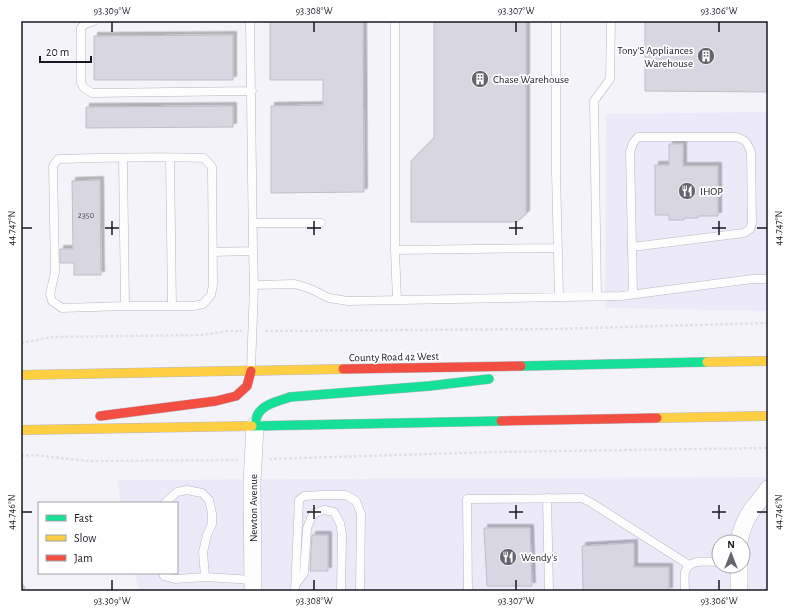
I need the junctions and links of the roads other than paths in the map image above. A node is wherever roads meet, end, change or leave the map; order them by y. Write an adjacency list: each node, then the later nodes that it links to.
1 (94, 21): 6 (lane)
2 (250, 21): 6 (lane)
3 (395, 21): 13 (lane)
4 (556, 21): 12 (lane)
5 (611, 21): 19 (lane)
6 (252, 91): 9 (lane)
7 (123, 158): 8 (lane); 22 (lane); 22 (lane)
8 (170, 158): 15 (lane); 23 (lane)
9 (253, 223): 10 (lane); 14 (lane)
10 (321, 223)
11 (632, 247): 11 (lane); 18 (lane)
12 (558, 248): 13 (lane); 20 (lane)
13 (395, 250): 21 (lane)
14 (253, 251): 15 (lane); 17 (lane)
15 (213, 252): 23 (lane)
16 (768, 278): 18 (lane)
17 (254, 285): 21 (lane); 26 (lane)
18 (633, 294): 19 (lane)
19 (596, 296): 20 (lane)
20 (559, 297): 21 (lane)
21 (397, 300)
22 (125, 306): 23 (lane)
23 (172, 306)
24 (768, 361): 25 (highway, County Road 42 West)
25 (619, 364): 26 (highway, County Road 42 West); 28 (highway)
26 (252, 371): 27 (highway, County Road 42 West); 31 (highway)
27 (21, 375)
28 (524, 375)
29 (500, 378): 33 (highway)
30 (768, 416): 33 (highway)
31 (91, 417)
32 (68, 420): 34 (highway)
33 (256, 426): 35 (highway); 45 (street, Newton Avenue)
34 (21, 427)
35 (21, 430)
36 (768, 490): 39 (street)
37 (547, 498): 41 (lane); 49 (lane); 50 (lane)
38 (166, 502): 44 (lane)
39 (741, 534)
40 (711, 562): 41 (lane)
41 (689, 565): 51 (lane)
42 (739, 574): 52 (street)
43 (164, 575): 44 (lane)
44 (205, 577): 45 (lane)
45 (253, 586)
46 (296, 587): 47 (lane); 48 (lane)
47 (341, 591)
48 (360, 591)
49 (468, 591)
50 (548, 591)
51 (685, 591)
52 (739, 591)

